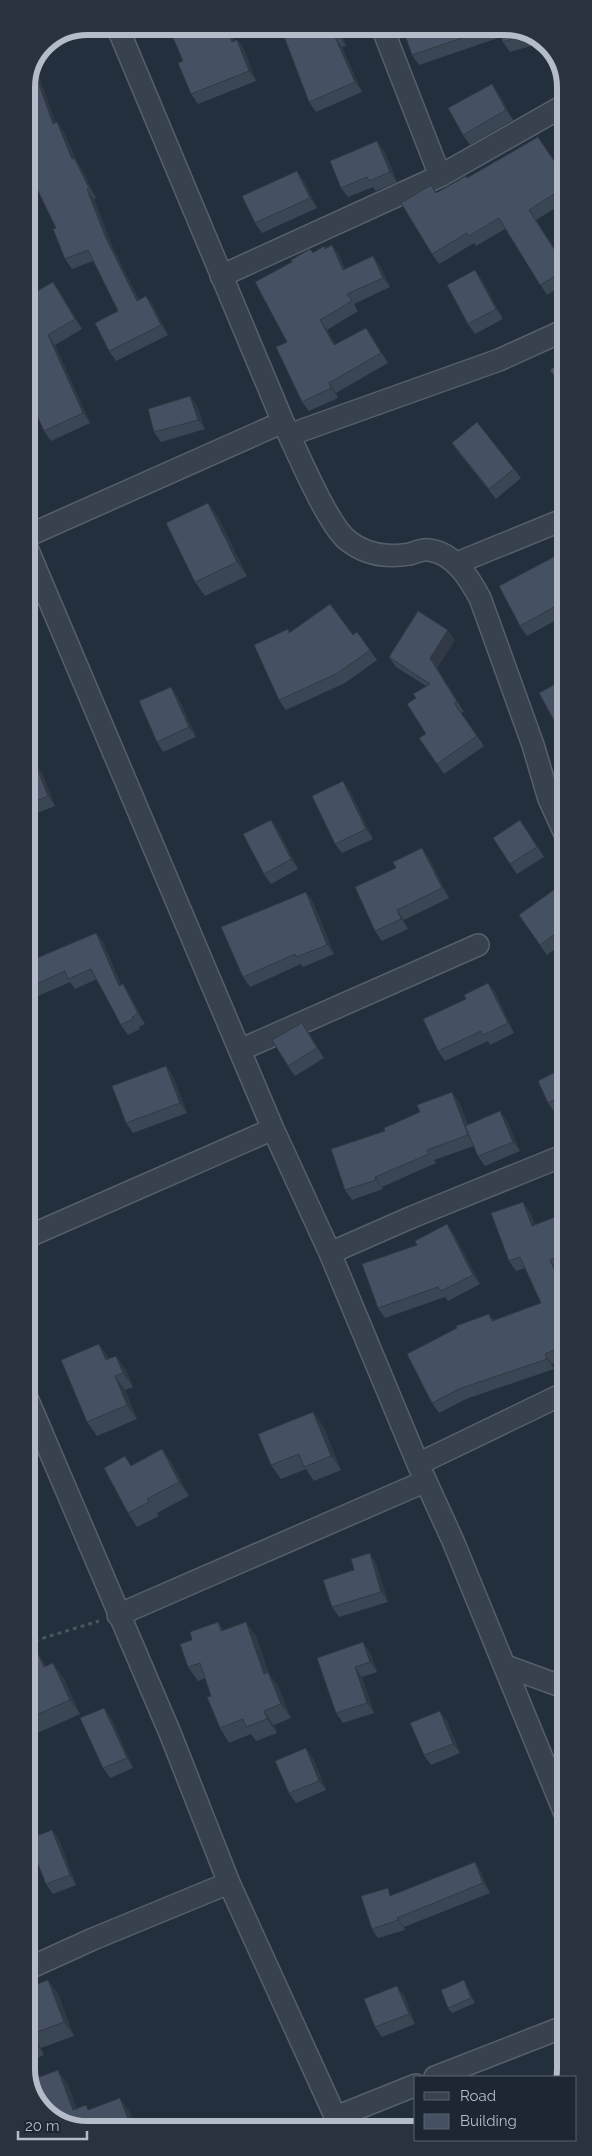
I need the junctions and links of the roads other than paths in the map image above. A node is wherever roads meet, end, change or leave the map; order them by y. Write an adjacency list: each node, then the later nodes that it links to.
1 (121, 35): 5 (street)
2 (385, 35): 4 (street)
3 (557, 109): 4 (street)
4 (440, 176): 5 (street)
5 (221, 276): 7 (street)
6 (557, 334): 7 (street)
7 (286, 428): 9 (street); 10 (street)
8 (557, 522): 10 (street)
9 (35, 532)
10 (456, 563): 12 (street)
11 (35, 569): 14 (street)
12 (557, 794)
13 (478, 945): 14 (street)
14 (240, 1050): 15 (street)
15 (273, 1129): 17 (street); 18 (street)
16 (557, 1158): 18 (street)
17 (35, 1233)
18 (330, 1253): 21 (street)
19 (557, 1397): 21 (street)
20 (35, 1417): 22 (street)
21 (422, 1473): 22 (street); 23 (street)
22 (118, 1615): 26 (street)
23 (506, 1666): 24 (street); 25 (street)
24 (557, 1685)
25 (557, 1794)
26 (229, 1883): 27 (street); 31 (street)
27 (35, 1965)
28 (557, 2030): 29 (street)
29 (438, 2076)
30 (414, 2086): 32 (street)
31 (338, 2121)
32 (343, 2121)

